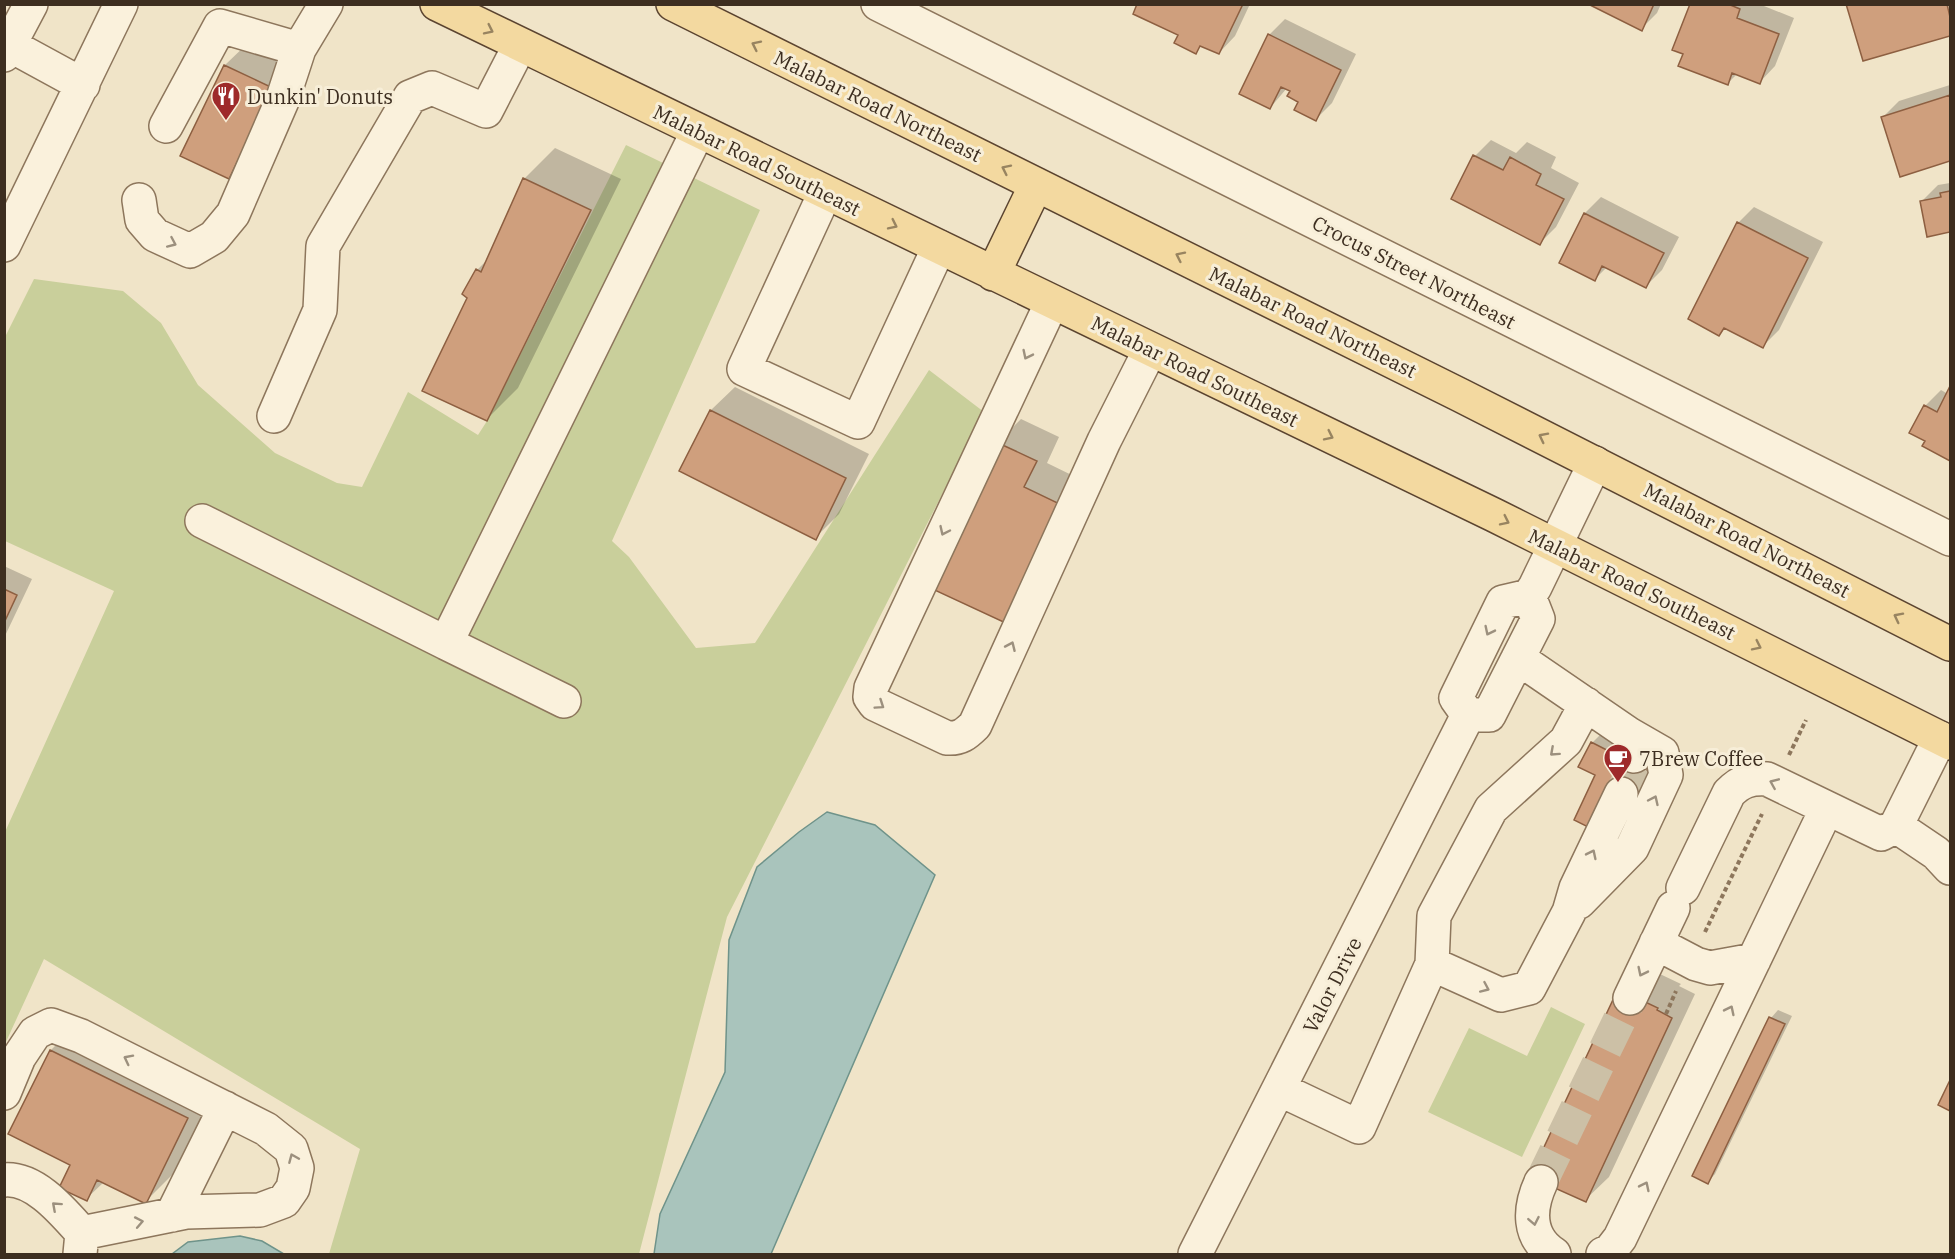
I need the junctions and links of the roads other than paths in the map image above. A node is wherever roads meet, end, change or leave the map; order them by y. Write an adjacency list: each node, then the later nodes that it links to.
1 (31, 4): 8 (street)
2 (121, 4): 10 (street)
3 (326, 4): 9 (street)
4 (436, 4): 7 (main road, Malabar Road Southeast, one-way to 7)
5 (673, 4): 13 (main road, Malabar Road Northeast, one-way to 5)
6 (878, 4): 24 (street, Crocus Street Northeast)
7 (520, 45): 12 (main road, Malabar Road Southeast); 21 (street)
8 (6, 47): 10 (street)
9 (299, 49): 11 (street); 15 (street, one-way to 9)
10 (83, 85): 16 (street)
11 (166, 126)
12 (698, 131): 14 (main road, Malabar Road Southeast); 27 (street)
13 (1036, 184): 18 (main road); 22 (main road, Malabar Road Northeast, one-way to 13)
14 (825, 193): 17 (main road, Malabar Road Southeast, one-way to 17); 17 (street)
15 (139, 200)
16 (4, 245)
17 (939, 247): 18 (main road, Malabar Road Southeast)
18 (993, 274): 19 (main road, Malabar Road Southeast)
19 (1052, 302): 20 (main road, Malabar Road Southeast); 20 (street, one-way to 20)
20 (1150, 350): 25 (main road, Malabar Road Southeast, one-way to 25)
21 (274, 416)
22 (1595, 463): 25 (street); 28 (main road, Malabar Road Northeast, one-way to 22)
23 (202, 521): 27 (street)
24 (1950, 539)
25 (1554, 545): 26 (street); 33 (main road, Malabar Road Southeast, one-way to 33)
26 (1528, 596): 29 (street); 32 (street, one-way to 32)
27 (446, 643): 30 (street)
28 (1950, 644)
29 (1518, 658): 31 (street); 32 (street)
30 (564, 701)
31 (1586, 704): 38 (street, one-way to 31); 41 (street, one-way to 41)
32 (1468, 715): 43 (street, Valor Drive)
33 (1945, 740): 36 (street)
34 (1621, 794): 38 (street, one-way to 34)
35 (1827, 808): 36 (street); 39 (street, one-way to 39); 40 (street)
36 (1896, 826): 37 (street)
37 (1950, 868)
38 (1569, 912): 41 (street, one-way to 38)
39 (1656, 943): 40 (street); 42 (street, one-way to 42)
40 (1754, 960): 52 (street, one-way to 40)
41 (1432, 964): 43 (street)
42 (1629, 998)
43 (1279, 1089): 50 (street, Valor Drive)
44 (4, 1093): 45 (street, one-way to 44)
45 (225, 1108): 48 (street); 48 (street, one-way to 45)
46 (4, 1180): 49 (street, one-way to 46)
47 (1541, 1182): 51 (street, one-way to 51)
48 (172, 1215): 49 (street, one-way to 48)
49 (81, 1244)
50 (1195, 1254)
51 (1554, 1254)
52 (1603, 1254)

